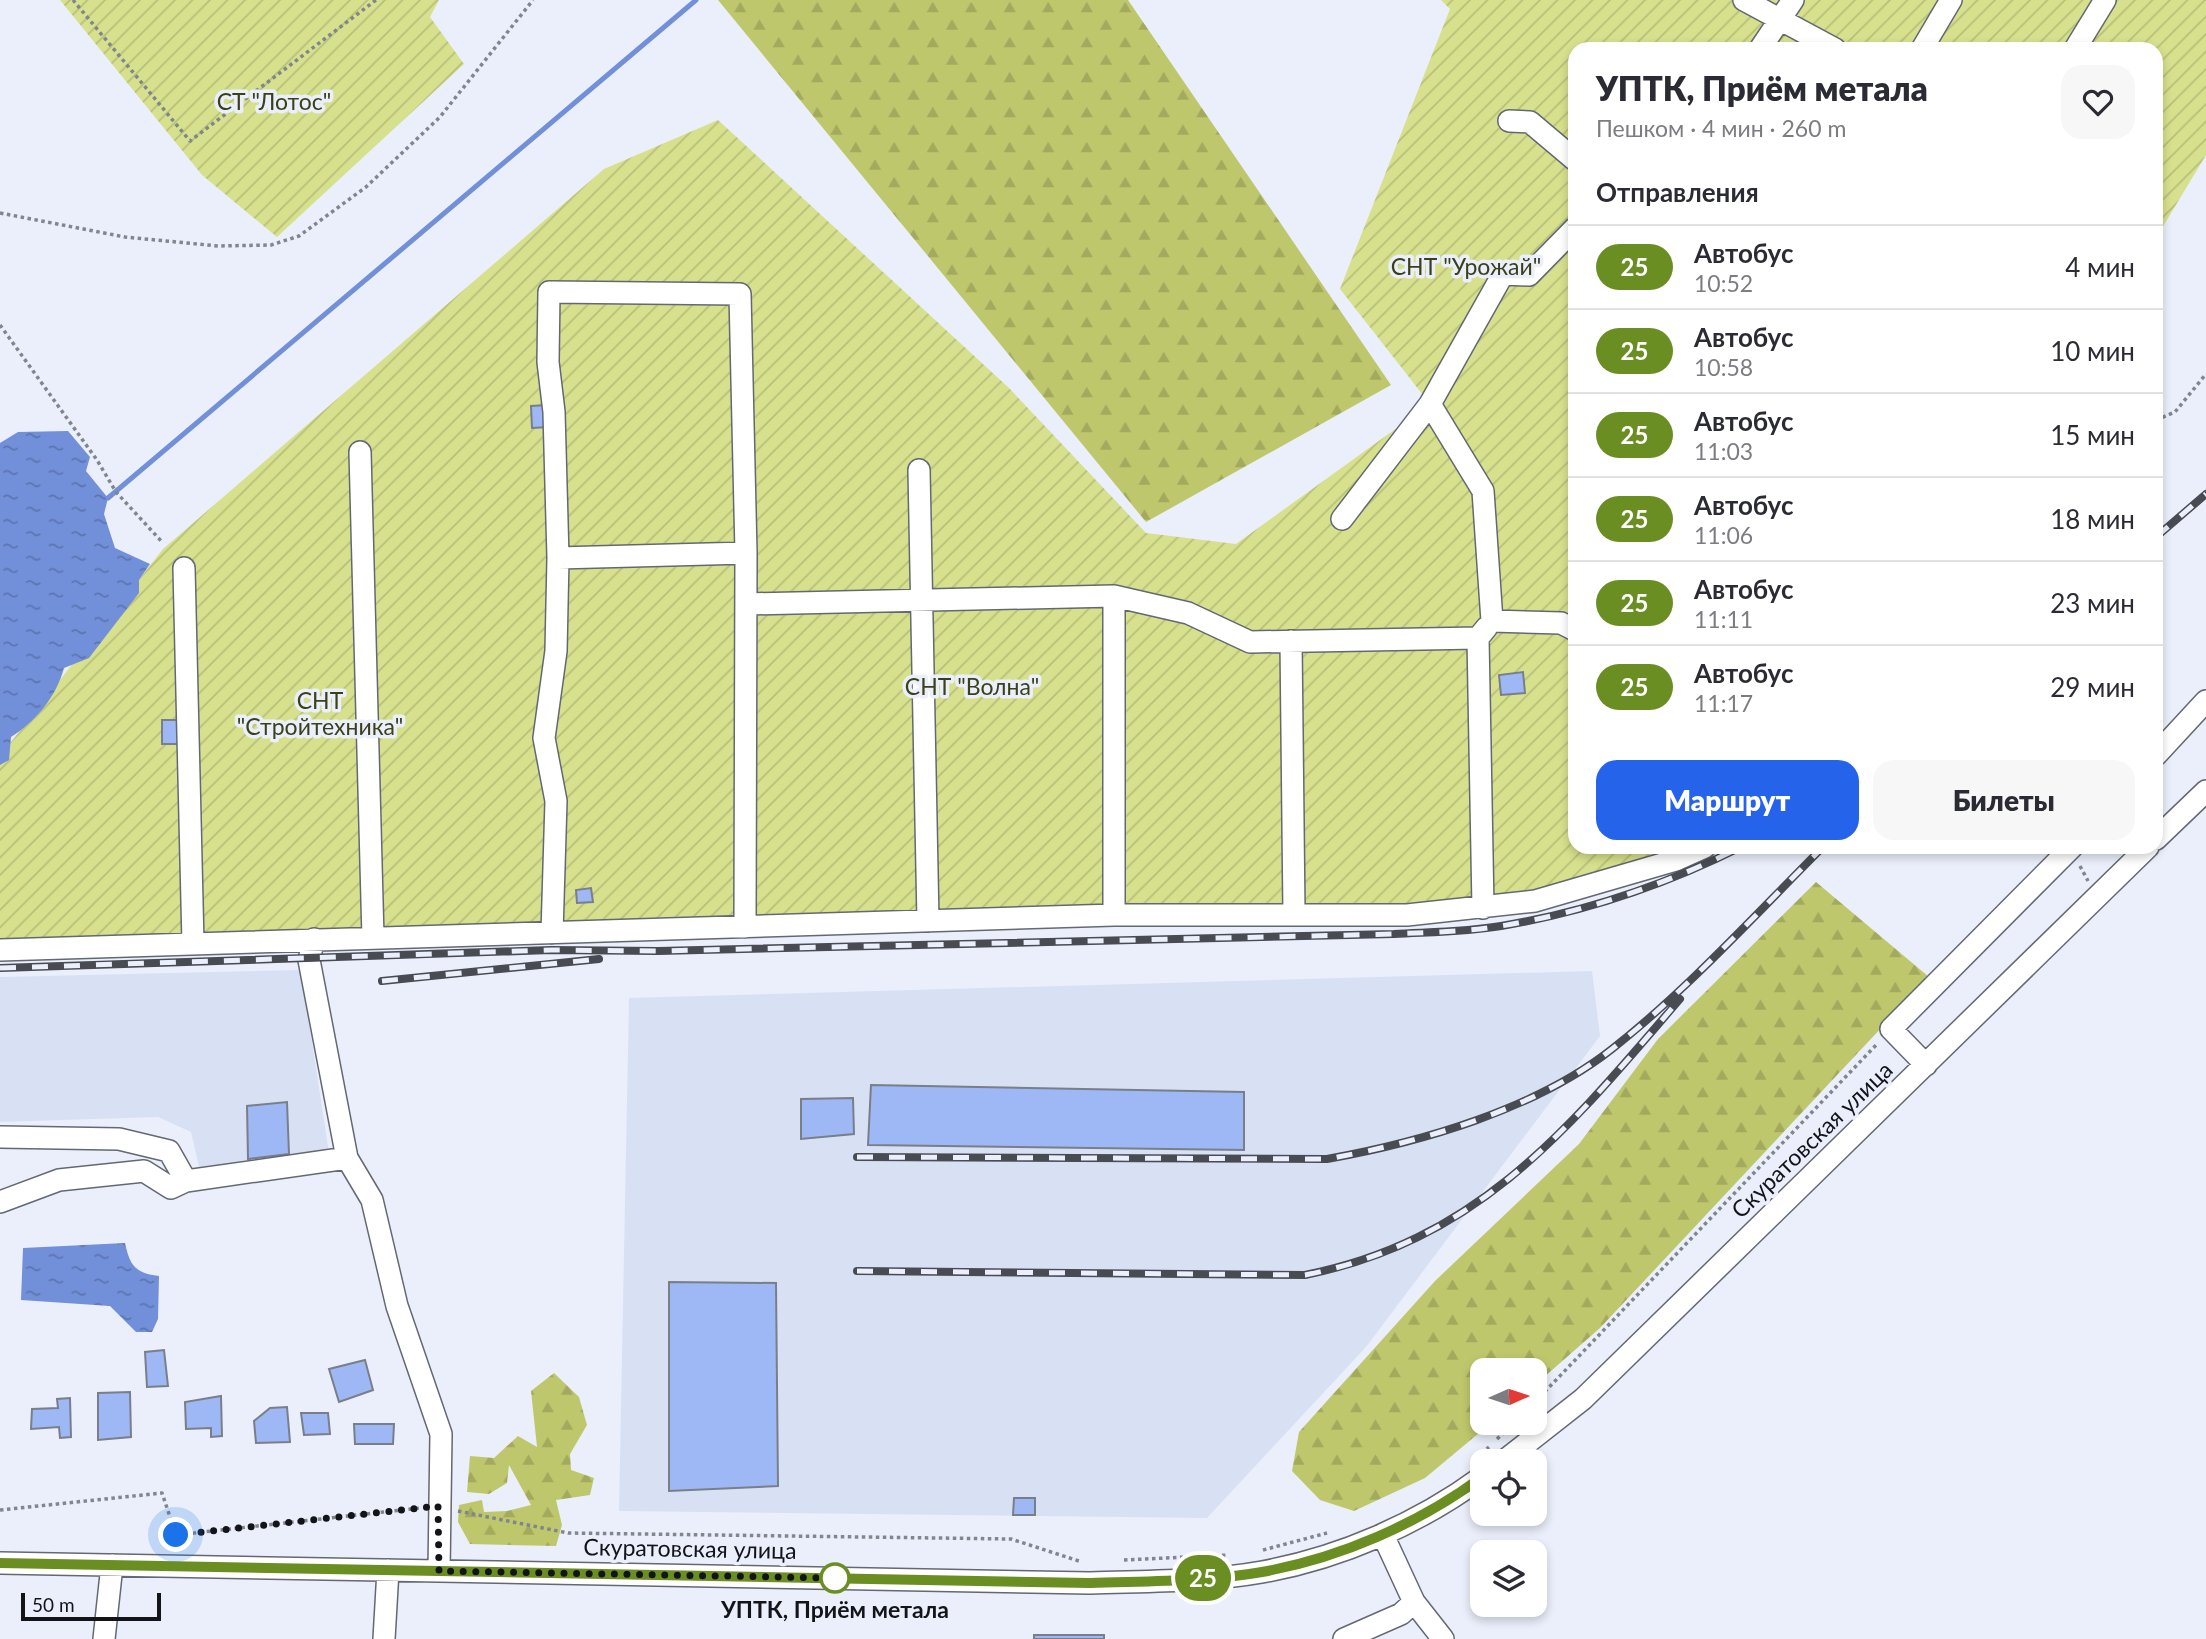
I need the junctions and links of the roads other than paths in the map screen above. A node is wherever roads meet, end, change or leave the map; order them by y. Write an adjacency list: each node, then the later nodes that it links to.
1 (1744, 0): 5 (street)
2 (1793, 0): 5 (street)
3 (1951, 0): 8 (street)
4 (2105, 0): 9 (street)
5 (1781, 20): 6 (street); 7 (street)
6 (1765, 42)
7 (1822, 42)
8 (1926, 42)
9 (2079, 42)
10 (1509, 121): 11 (street)
11 (1568, 154)
12 (1568, 235): 13 (street)
13 (1430, 404): 16 (street); 24 (street)
14 (360, 452): 39 (street)
15 (919, 470): 21 (street)
16 (1342, 519)
17 (746, 553): 18 (street); 18 (street); 22 (street)
18 (558, 558): 38 (street)
19 (184, 568): 41 (street)
20 (1114, 596): 21 (street); 25 (street); 35 (street)
21 (921, 599): 22 (street); 36 (street)
22 (746, 604): 37 (street)
23 (1568, 626): 24 (street)
24 (1485, 629): 25 (street); 33 (street)
25 (1291, 641): 34 (street)
26 (2206, 701): 27 (street)
27 (2163, 747)
28 (2206, 791): 29 (street)
29 (2163, 832)
30 (1689, 854): 33 (street)
31 (2065, 854): 43 (street)
32 (2141, 854): 43 (street, Скуратовская улица)
33 (1482, 908): 34 (street)
34 (1294, 914): 35 (street)
35 (1114, 915): 36 (street)
36 (928, 921): 37 (street)
37 (746, 927): 38 (street)
38 (552, 933): 39 (street)
39 (373, 938): 40 (street)
40 (314, 939): 41 (street); 45 (street)
41 (193, 944): 42 (street)
42 (0, 950)
43 (1926, 1065): 48 (street, Скуратовская улица)
44 (0, 1137): 46 (street)
45 (347, 1158): 46 (street); 54 (street)
46 (186, 1181): 47 (street)
47 (0, 1202)
48 (1519, 1449)
49 (1470, 1478): 50 (street, Скуратовская улица)
50 (1382, 1535): 54 (street, Скуратовская улица); 55 (street)
51 (0, 1563): 52 (street, Скуратовская улица)
52 (112, 1565): 53 (street, Скуратовская улица); 56 (street)
53 (388, 1570): 54 (street, Скуратовская улица); 57 (street)
54 (439, 1571)
55 (1414, 1602): 58 (street); 59 (street)
56 (104, 1639)
57 (384, 1639)
58 (1344, 1639)
59 (1443, 1639)

